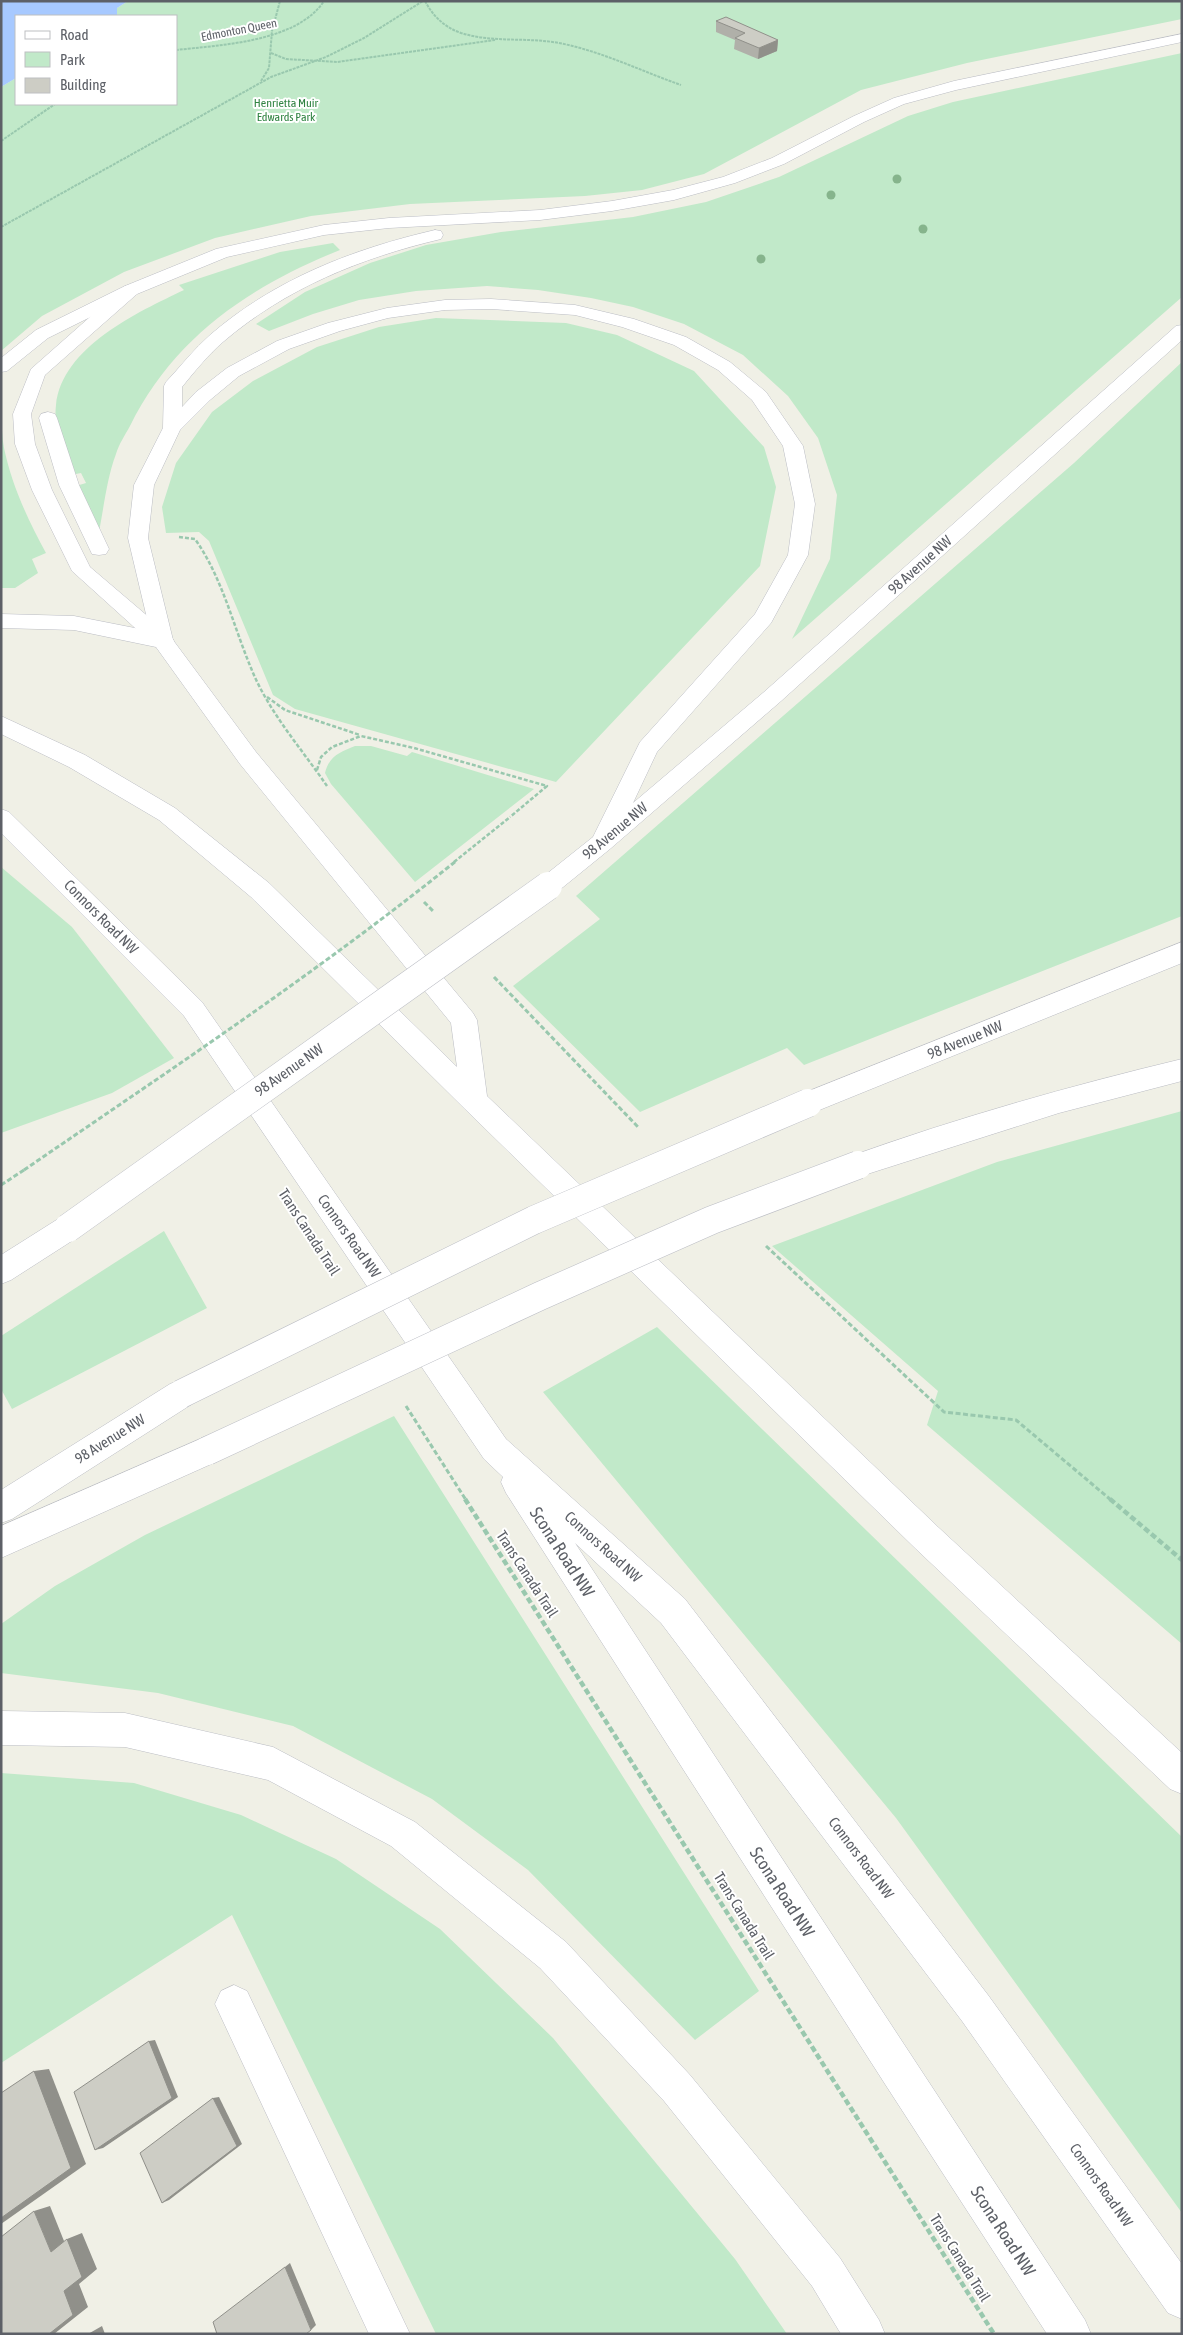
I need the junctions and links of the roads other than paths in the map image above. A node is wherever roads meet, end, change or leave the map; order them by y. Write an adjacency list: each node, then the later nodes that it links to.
1 (1182, 38): 2 (main road)
2 (540, 215): 3 (main road); 7 (main road)
3 (131, 290): 5 (main road); 10 (main road)
4 (1182, 330): 13 (main road, 98 Avenue NW)
5 (1, 367)
6 (48, 418): 8 (main road)
7 (172, 428): 10 (main road); 13 (main road)
8 (99, 548)
9 (1, 621): 10 (main road)
10 (163, 640): 16 (main road)
11 (1, 724): 16 (main road)
12 (1, 818): 18 (main road, Connors Road NW)
13 (602, 843): 17 (main road, 98 Avenue NW, bridge)
14 (1182, 952): 19 (main road, 98 Avenue NW, bridge)
15 (1182, 1070): 20 (main road, bridge)
16 (474, 1101): 22 (main road)
17 (1, 1272)
18 (495, 1449): 24 (main road, Connors Road NW); 27 (main road, Scona Road NW)
19 (1, 1508)
20 (1, 1542)
21 (1, 1728): 26 (main road)
22 (1182, 1778)
23 (234, 2004): 25 (main road)
24 (1182, 2299)
25 (390, 2334)
26 (865, 2334)
27 (1071, 2334)

